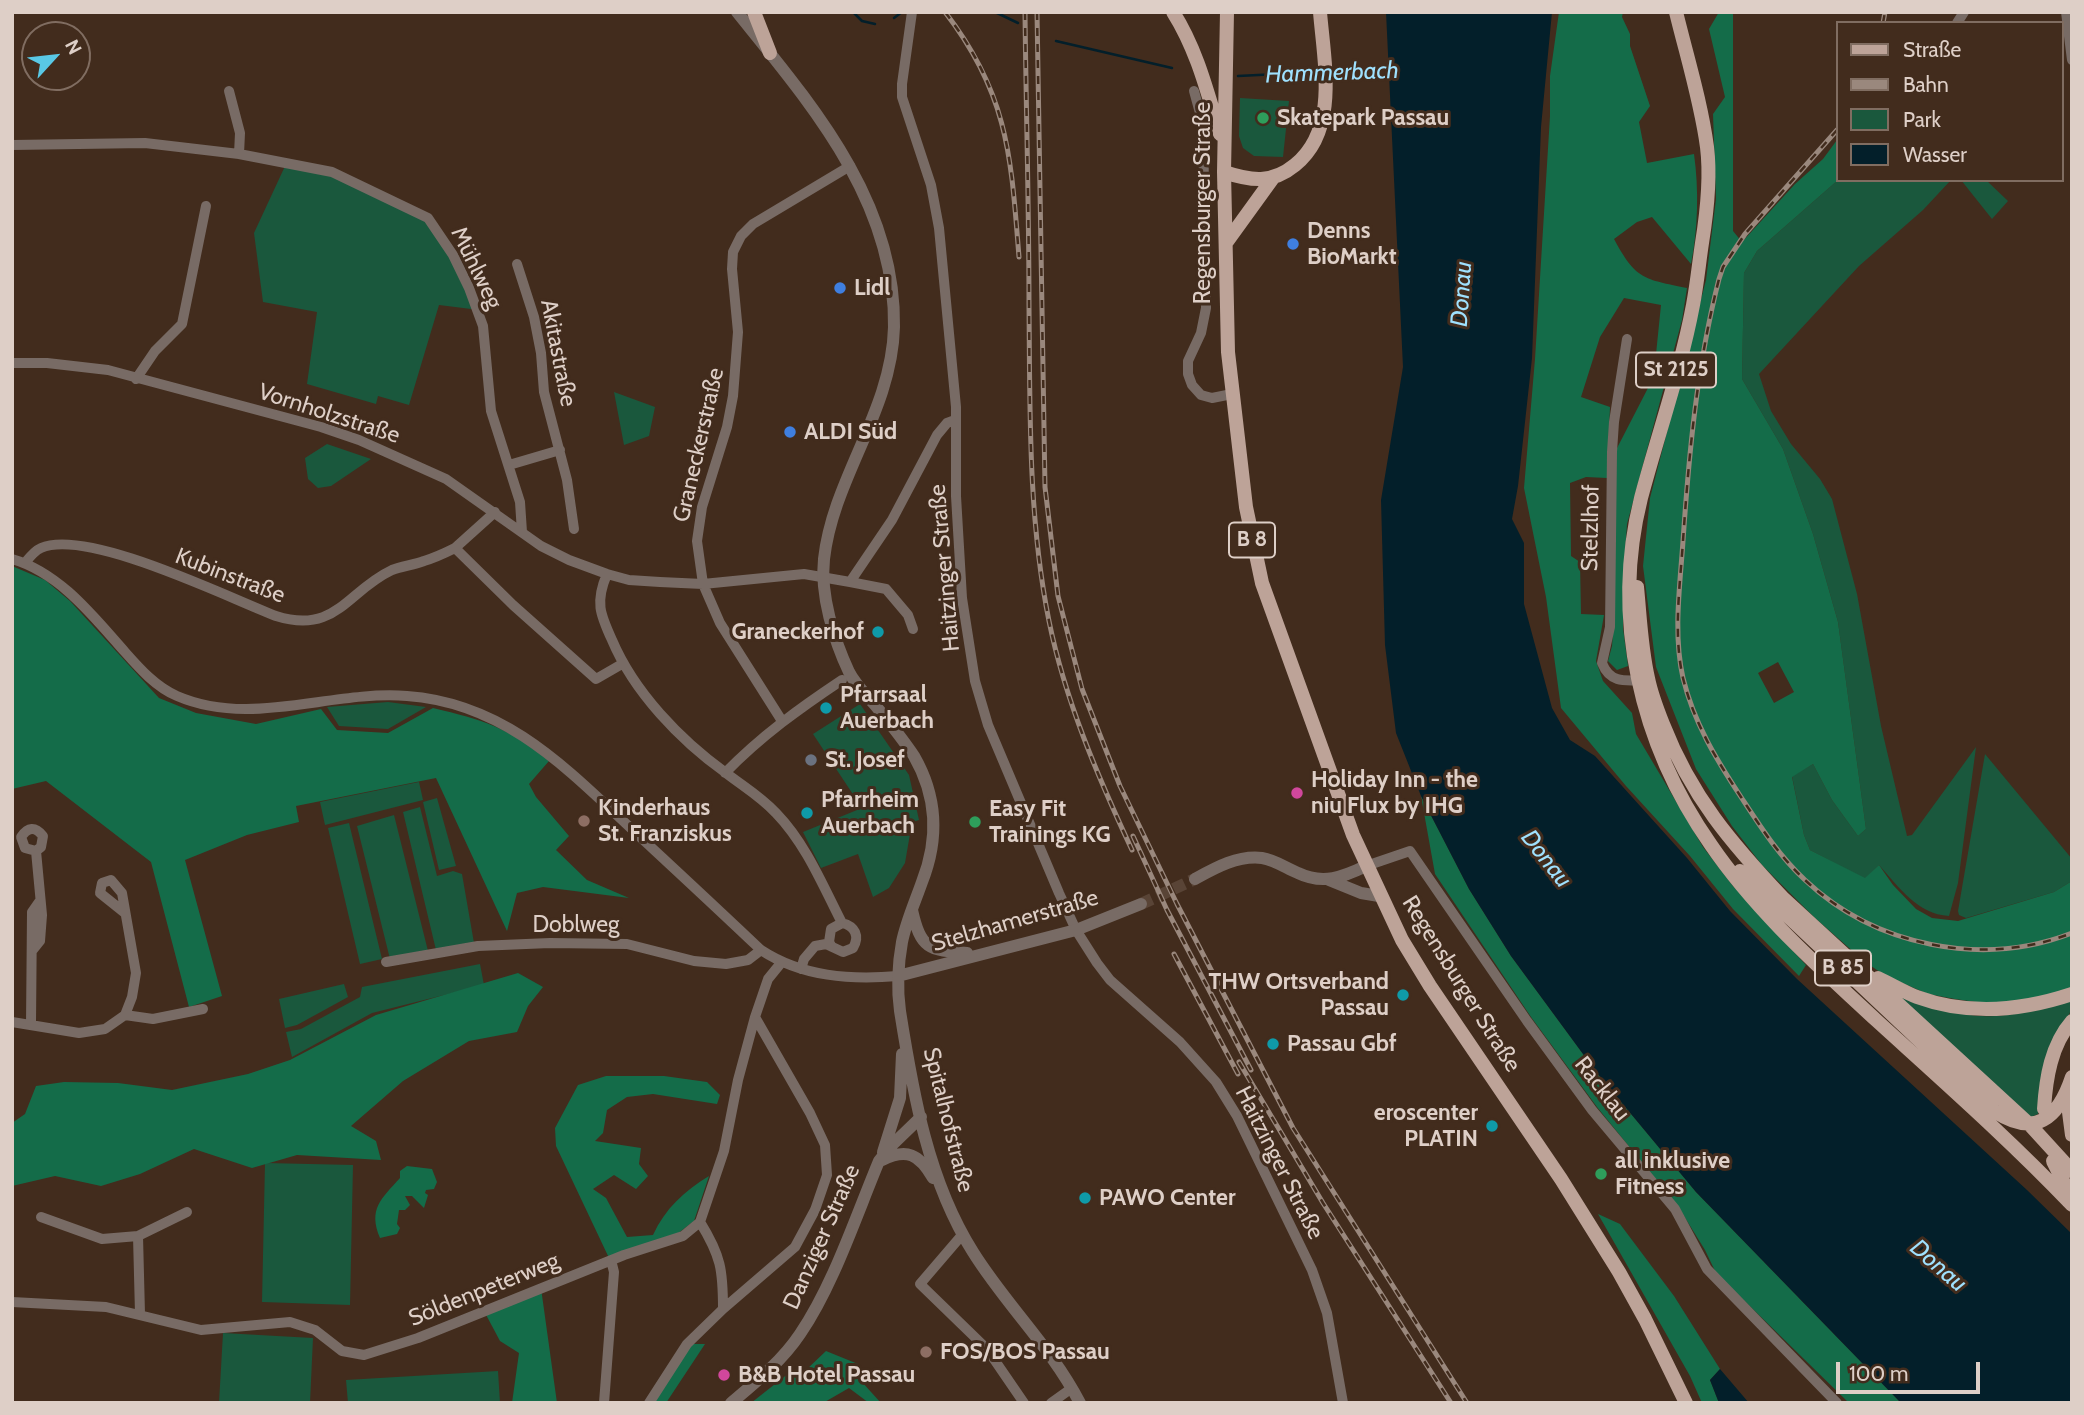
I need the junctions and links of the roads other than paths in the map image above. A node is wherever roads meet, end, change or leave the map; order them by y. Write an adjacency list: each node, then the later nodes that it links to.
1 (737, 12): 12 (street, Spitalhofstraße)
2 (754, 12): 12 (main road)
3 (912, 12): 29 (street, Haitzinger Straße)
4 (1172, 12): 17 (main road, B 8)
5 (1227, 12): 17 (main road, Regensburger Straße / B 8)
6 (1311, 12): 11 (main road)
7 (1320, 12): 11 (main road)
8 (1330, 12): 11 (main road)
9 (1677, 14): 45 (main road, St 2125)
10 (2069, 17): 13 (street)
11 (1322, 32): 21 (main road)
12 (770, 53): 19 (street, Spitalhofstraße)
13 (2072, 60)
14 (229, 91): 18 (street)
15 (1194, 91): 28 (street, Regensburger Straße)
16 (12, 145): 18 (street, Mühlweg)
17 (1224, 150): 20 (main road, Regensburger Straße / B 8)
18 (239, 154): 31 (street, Mühlweg)
19 (850, 166): 39 (street, Spitalhofstraße); 41 (street, Graneckerstraße)
20 (1224, 172): 21 (main road); 23 (main road, Regensburger Straße / B 8)
21 (1273, 178): 23 (main road)
22 (206, 206): 27 (street)
23 (1226, 243): 28 (main road, Regensburger Straße / B 8)
24 (517, 264): 30 (street, Akitastraße)
25 (1628, 339): 45 (street, Stelzlhof)
26 (12, 363): 27 (street, Vornholzstraße)
27 (136, 379): 32 (street, Vornholzstraße)
28 (1232, 394): 50 (main road, Regensburger Straße / B 8)
29 (956, 420): 40 (street); 58 (street, Haitzinger Straße)
30 (560, 450): 31 (street); 33 (street, Akitastraße)
31 (509, 465): 34 (street, Mühlweg)
32 (495, 512): 34 (street, Vornholzstraße); 35 (street, Kubinstraße)
33 (574, 529)
34 (522, 532): 38 (street, Vornholzstraße)
35 (455, 548): 37 (street, Kubinstraße); 43 (street)
36 (12, 559): 37 (street)
37 (25, 563): 60 (street)
38 (607, 574): 41 (street, Vornholzstraße); 43 (street)
39 (823, 577): 40 (street, Vornholzstraße); 41 (street, Vornholzstraße); 55 (street, Spitalhofstraße)
40 (850, 582): 42 (street, Vornholzstraße)
41 (703, 583): 46 (street, Graneckerstraße)
42 (913, 629)
43 (622, 664): 47 (street)
44 (842, 680): 46 (street)
45 (1642, 680): 48 (main road, St 2125); 61 (main road, St 2125)
46 (782, 721): 47 (street)
47 (725, 773): 57 (street)
48 (1702, 832): 78 (main road, B 85); 85 (main road)
49 (36, 851): 74 (street)
50 (1366, 866): 52 (street); 53 (main road, Regensburger Straße / B 8); 104 (street, Racklau)
51 (1195, 879): 52 (street)
52 (1329, 880): 53 (street)
53 (1379, 896): 103 (main road, Regensburger Straße / B 8)
54 (1142, 904): 58 (street, Stelzhamerstraße)
55 (911, 910): 62 (street); 66 (street, Spitalhofstraße)
56 (125, 913): 70 (street)
57 (842, 923): 59 (street); 59 (street)
58 (1076, 930): 62 (street, Stelzhamerstraße); 102 (street, Haitzinger Straße)
59 (832, 947): 65 (street)
60 (761, 950): 63 (street, Doblweg); 64 (street)
61 (1841, 951): 67 (main road, B 85); 78 (main road)
62 (976, 954): 66 (street, Stelzhamerstraße)
63 (386, 962)
64 (781, 963): 65 (street); 71 (street)
65 (801, 969): 66 (street)
66 (898, 976): 68 (street, Spitalhofstraße)
67 (2072, 995)
68 (900, 1008): 77 (street, Spitalhofstraße); 80 (street)
69 (203, 1009): 70 (street)
70 (125, 1015): 74 (street)
71 (755, 1017): 88 (street); 93 (street)
72 (2072, 1021): 76 (main road)
73 (12, 1022): 74 (street)
74 (31, 1024)
75 (2071, 1078): 78 (main road); 79 (main road)
76 (2044, 1109)
77 (921, 1117): 80 (street, Danziger Straße); 84 (street, Spitalhofstraße)
78 (2030, 1125): 82 (main road)
79 (2072, 1135)
80 (879, 1161): 84 (street); 98 (street, Danziger Straße)
81 (2053, 1161): 83 (main road)
82 (2072, 1171)
83 (2072, 1198)
84 (946, 1201): 89 (street, Spitalhofstraße)
85 (2072, 1205)
86 (187, 1212): 90 (street)
87 (41, 1217): 90 (street)
88 (700, 1222): 91 (street, Söldenpeterweg); 93 (street)
89 (962, 1235): 95 (street, Spitalhofstraße); 99 (street)
90 (138, 1236): 94 (street)
91 (611, 1260): 94 (street, Söldenpeterweg); 96 (street)
92 (12, 1302): 94 (street, Söldenpeterweg)
93 (723, 1309): 97 (street)
94 (140, 1314)
95 (1072, 1388): 100 (street); 101 (street, Spitalhofstraße)
96 (604, 1403)
97 (649, 1403)
98 (731, 1403)
99 (1024, 1403)
100 (1051, 1403)
101 (1080, 1403)
102 (1343, 1403)
103 (1686, 1403)
104 (1837, 1403)

